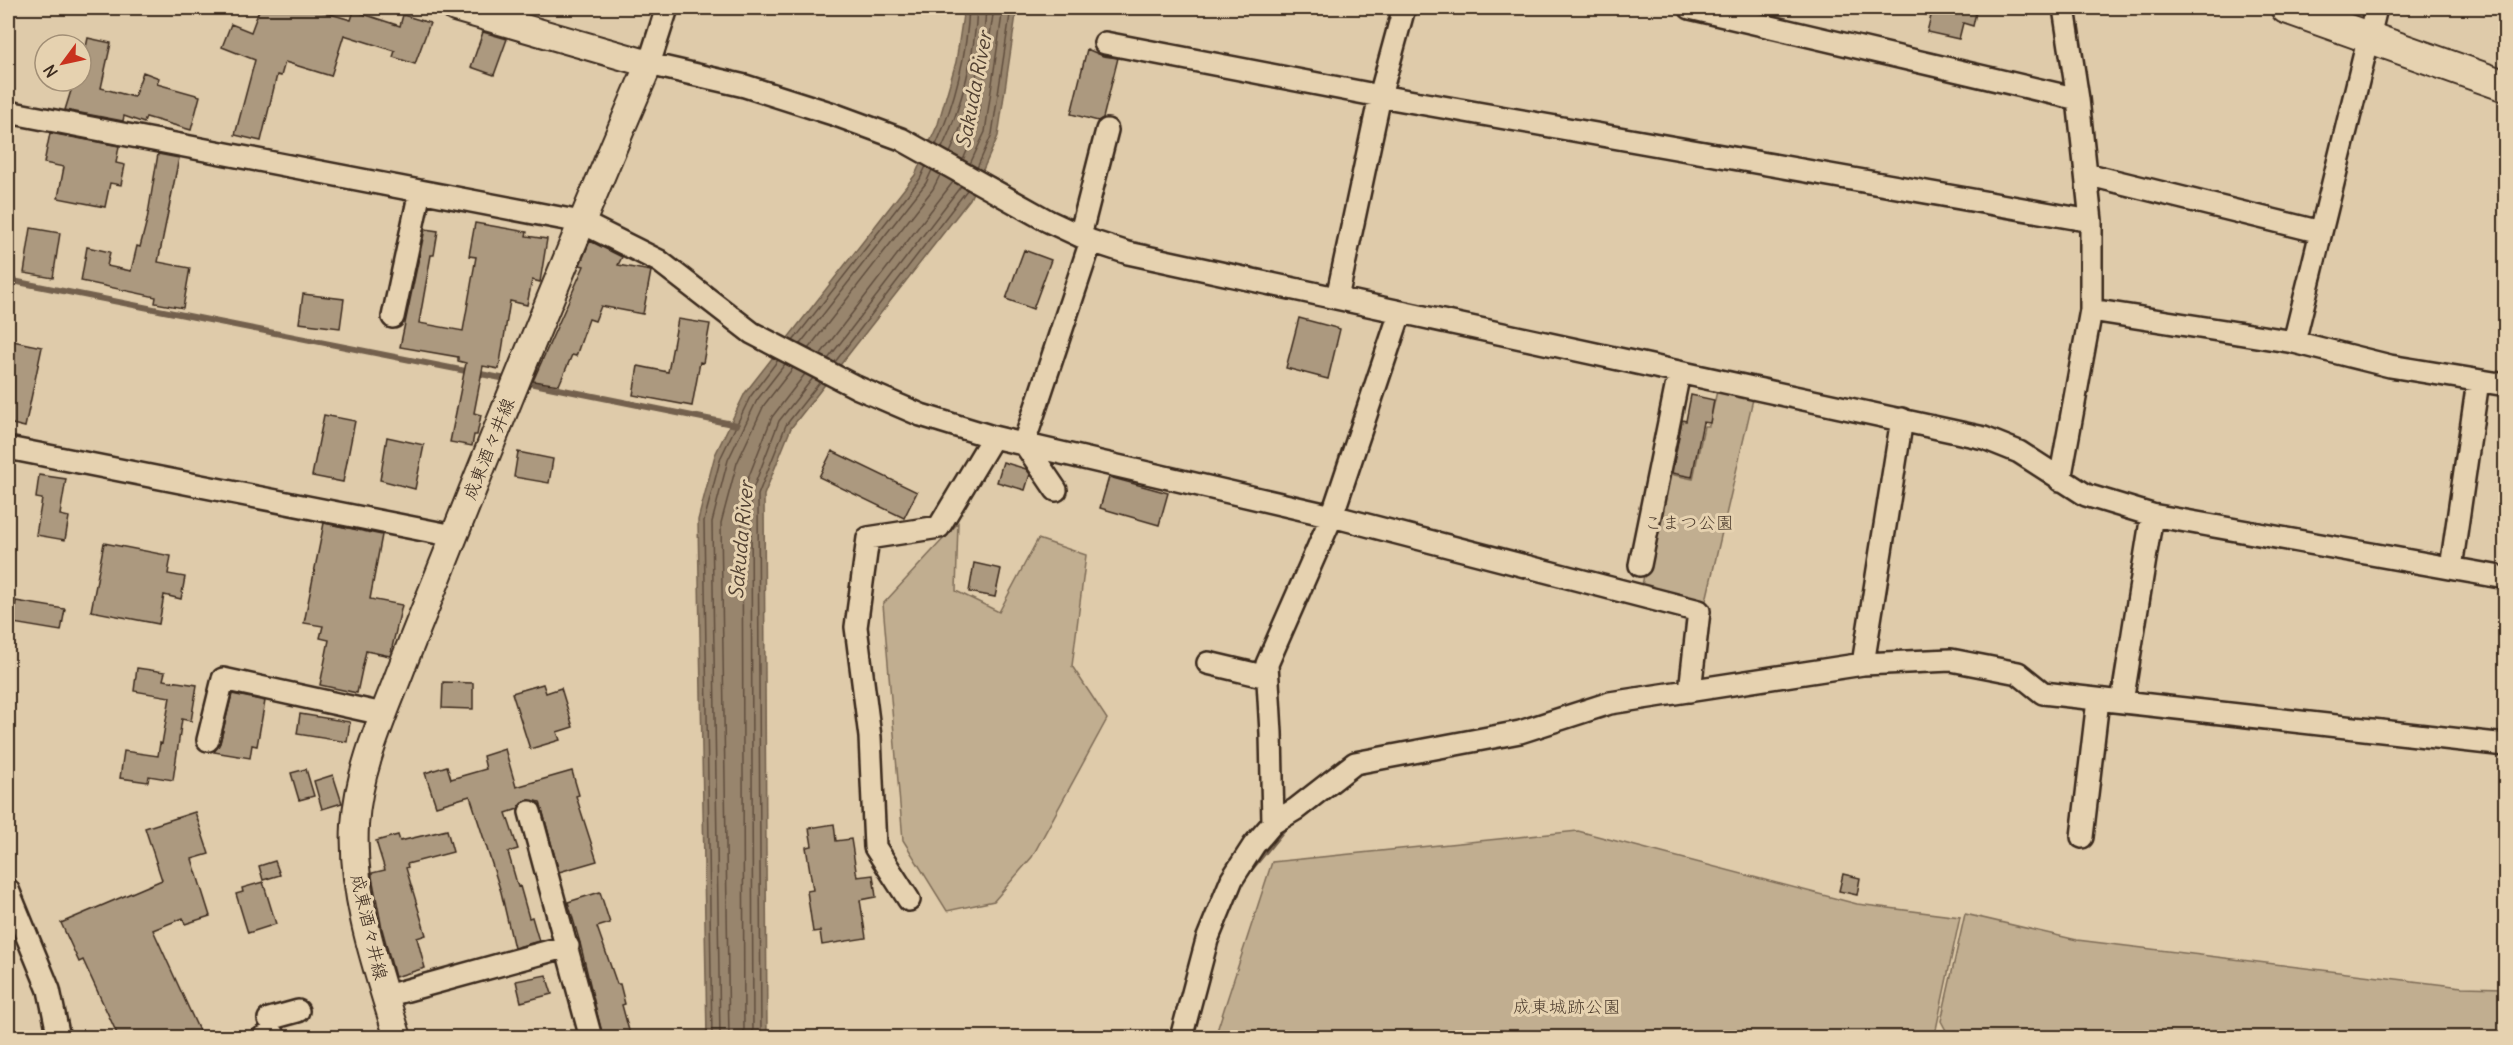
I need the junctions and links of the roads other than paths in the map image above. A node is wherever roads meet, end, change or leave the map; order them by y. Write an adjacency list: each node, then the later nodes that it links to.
1 (454, 8): 8 (main road)
2 (667, 8): 11 (street)
3 (1404, 8): 13 (street)
4 (1690, 8): 14 (street)
5 (2064, 8): 14 (street)
6 (2286, 8): 9 (highway)
7 (2376, 8): 9 (street)
8 (492, 13): 11 (main road)
9 (2369, 36): 12 (highway); 21 (street)
10 (1105, 43): 13 (street)
11 (649, 64): 20 (main road, 成東酒々井線); 22 (street)
12 (2505, 86)
13 (1380, 96): 19 (street); 23 (street)
14 (2078, 99): 17 (street)
15 (8, 112): 18 (street)
16 (1107, 130): 22 (street)
17 (2086, 174): 19 (street); 21 (street)
18 (420, 191): 20 (street); 26 (street)
19 (2091, 221): 24 (street)
20 (581, 222): 32 (street); 39 (main road, 成東酒々井線)
21 (2321, 232): 27 (street)
22 (1085, 238): 23 (street); 33 (street)
23 (1337, 298): 25 (street)
24 (2091, 310): 27 (street); 35 (street)
25 (1400, 313): 28 (street); 38 (street)
26 (393, 317)
27 (2294, 342): 29 (street)
28 (1679, 373): 31 (street); 40 (street)
29 (2478, 381): 30 (street); 41 (street)
30 (2505, 385)
31 (1902, 419): 35 (street); 44 (street)
32 (993, 436): 33 (street); 56 (street)
33 (1024, 443): 36 (street); 38 (street)
34 (8, 448): 39 (street)
35 (2060, 480): 37 (street)
36 (1056, 490)
37 (2152, 515): 41 (street); 47 (street)
38 (1332, 516): 45 (street); 46 (street)
39 (454, 536): 49 (main road, 成東酒々井線)
40 (1640, 565)
41 (2451, 568): 42 (street)
42 (2505, 578)
43 (1208, 663): 45 (street)
44 (1863, 664): 46 (street); 48 (street)
45 (1267, 677): 53 (street)
46 (1690, 691): 53 (street)
47 (2123, 696): 48 (street); 51 (street)
48 (2098, 700): 54 (street)
49 (383, 714): 50 (street); 58 (main road, 成東酒々井線)
50 (208, 740)
51 (2505, 745)
52 (530, 812): 57 (street)
53 (1273, 823): 64 (street)
54 (2082, 837)
55 (8, 890): 61 (street)
56 (909, 900)
57 (568, 946): 58 (street); 63 (street)
58 (386, 996): 62 (main road, 成東酒々井線)
59 (298, 1011): 60 (street)
60 (268, 1030)
61 (59, 1038)
62 (398, 1038)
63 (591, 1038)
64 (1181, 1038)

